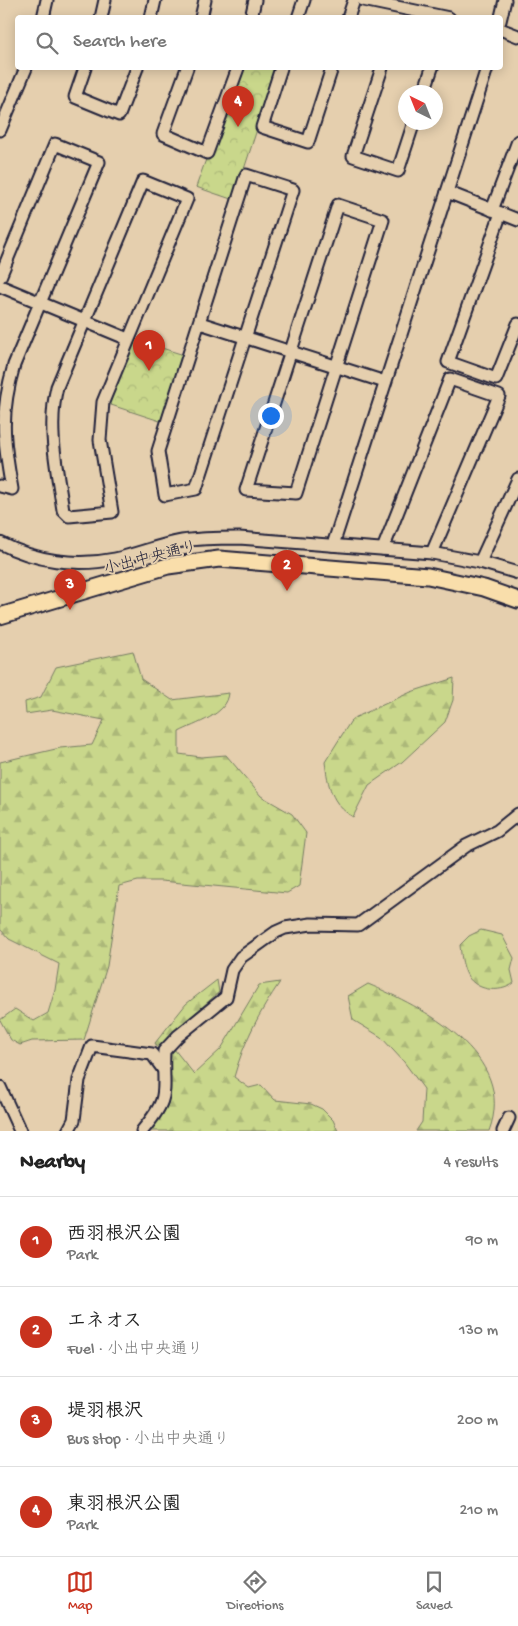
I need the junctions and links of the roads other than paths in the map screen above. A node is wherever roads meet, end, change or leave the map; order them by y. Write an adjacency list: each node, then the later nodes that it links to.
1 (48, 0): 11 (street)
2 (105, 0): 12 (street)
3 (155, 0): 13 (street)
4 (205, 0): 14 (street)
5 (255, 0): 15 (street)
6 (304, 0): 16 (street)
7 (354, 0): 17 (street)
8 (363, 0): 10 (street)
9 (505, 0): 19 (street)
10 (400, 13): 18 (street)
11 (44, 15)
12 (102, 15)
13 (152, 15)
14 (202, 15)
15 (252, 15)
16 (299, 15)
17 (349, 15)
18 (424, 15)
19 (502, 15)
20 (503, 30): 21 (street)
21 (518, 36)
22 (25, 70): 33 (street)
23 (84, 70): 24 (street)
24 (136, 70)
25 (186, 70): 26 (street)
26 (237, 70)
27 (280, 70): 28 (street)
28 (331, 70)
29 (381, 70): 34 (street)
30 (431, 70): 32 (street)
31 (486, 70): 36 (street)
32 (426, 85)
33 (0, 130)
34 (411, 130)
35 (518, 142): 37 (street)
36 (447, 192): 37 (street); 49 (street)
37 (496, 211): 38 (street); 44 (street)
38 (518, 220)
39 (0, 276): 41 (street)
40 (0, 286): 41 (street)
41 (40, 303): 42 (street); 51 (street)
42 (84, 321): 46 (street); 46 (street); 46 (street)
43 (200, 322): 45 (street); 45 (street); 45 (street)
44 (518, 324)
45 (245, 337): 47 (street)
46 (128, 340)
47 (291, 352): 48 (street); 48 (street); 48 (street)
48 (336, 366): 49 (street)
49 (386, 382): 53 (street)
50 (518, 479): 56 (street)
51 (0, 486)
52 (0, 543): 53 (street)
53 (333, 545): 54 (street)
54 (383, 549): 55 (street); 55 (street)
55 (432, 553): 56 (street)
56 (480, 562): 57 (street)
57 (518, 574)
58 (518, 600): 59 (main road, 小出中央通り)
59 (0, 616)
60 (518, 814): 61 (street)
61 (163, 1068): 65 (street); 66 (street)
62 (0, 1087): 64 (street)
63 (509, 1118): 67 (street)
64 (20, 1131)
65 (68, 1131)
66 (142, 1131)
67 (503, 1131)

